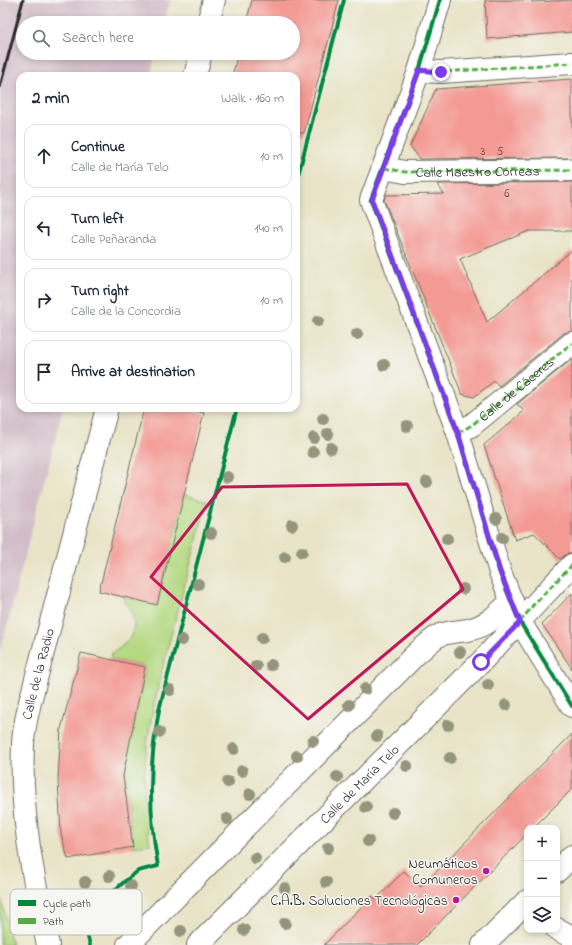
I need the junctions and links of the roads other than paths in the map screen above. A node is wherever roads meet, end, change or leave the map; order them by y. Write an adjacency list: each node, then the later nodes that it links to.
1 (214, 0): 3 (street)
2 (440, 0): 6 (street)
3 (210, 16)
4 (198, 60): 7 (street)
5 (572, 63): 6 (street)
6 (419, 70): 8 (street)
7 (196, 72)
8 (384, 168): 9 (street, Calle Maestro Correas); 12 (street)
9 (572, 170)
10 (572, 343): 12 (street, Calle de Cáceres)
11 (106, 412): 21 (street, Calle de la Radio)
12 (458, 433): 14 (street)
13 (572, 565): 15 (street, Calle de María Telo)
14 (512, 601): 15 (street); 16 (street)
15 (520, 622): 17 (street, Calle de María Telo); 18 (street)
16 (466, 631): 17 (street); 23 (street)
17 (481, 662): 30 (street, Calle de María Telo)
18 (572, 706)
19 (572, 856): 20 (street)
20 (560, 868)
21 (37, 889)
22 (524, 908): 31 (street)
23 (142, 931)
24 (560, 931): 27 (street)
25 (46, 935): 28 (street, Calle de la Radio)
26 (138, 935): 29 (street)
27 (572, 937)
28 (48, 945)
29 (128, 945)
30 (198, 945)
31 (483, 945)

